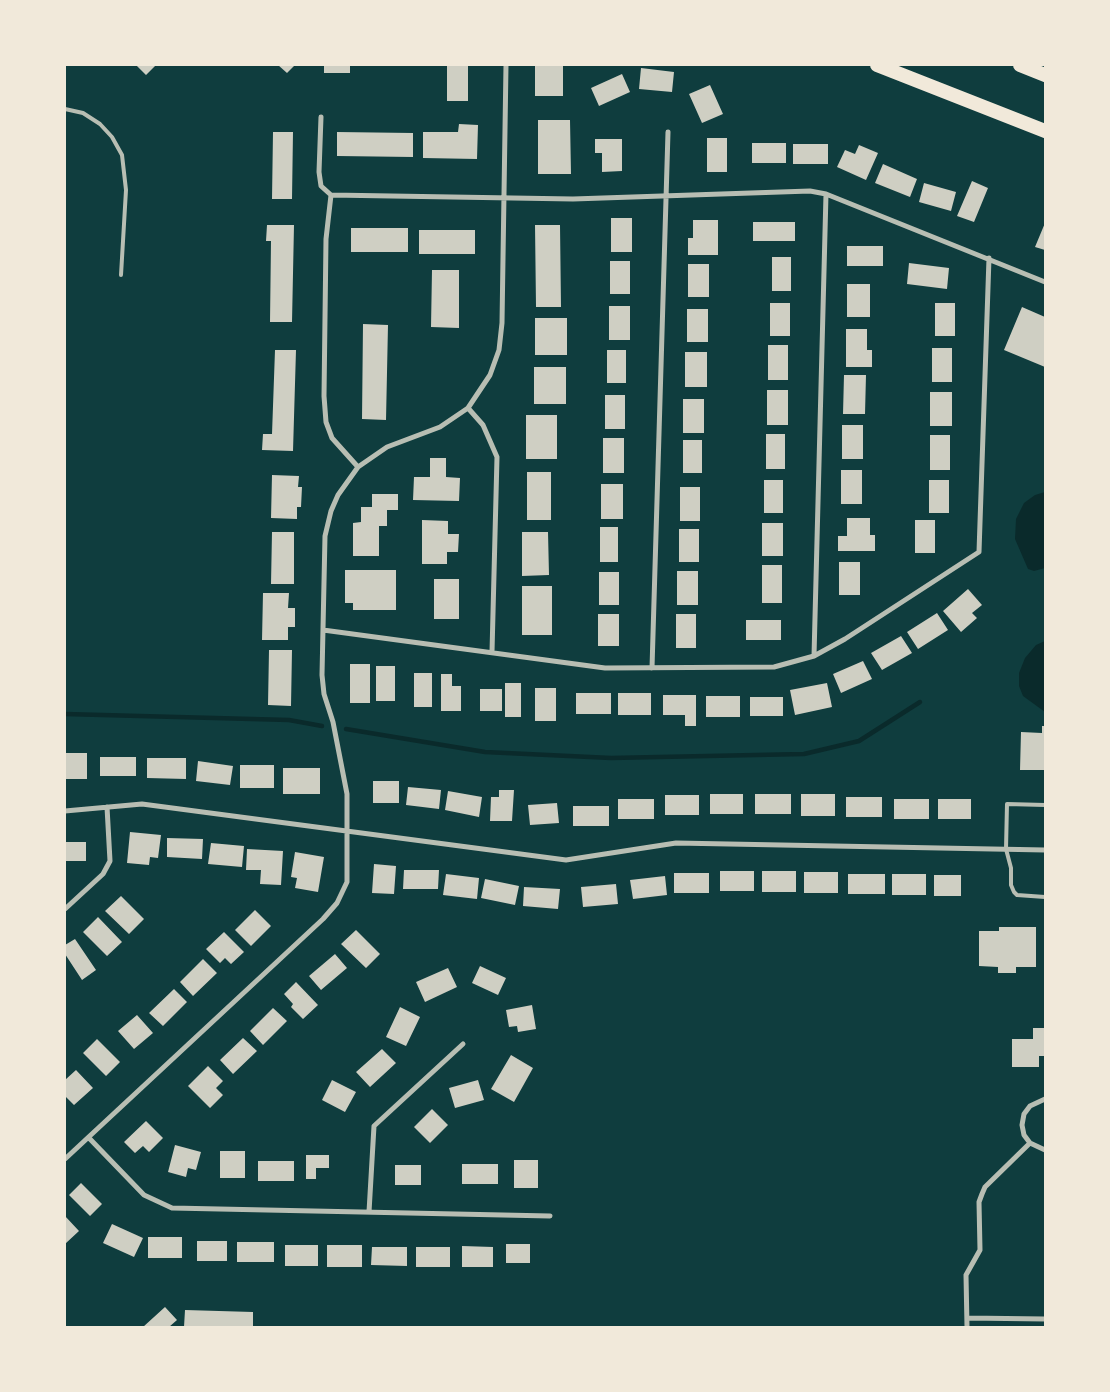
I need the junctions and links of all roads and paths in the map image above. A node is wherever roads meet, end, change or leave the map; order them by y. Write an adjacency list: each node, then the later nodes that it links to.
1 (506, 65): 12 (street)
2 (877, 65): 7 (highway)
3 (1020, 65): 4 (highway)
4 (1045, 75)
5 (65, 109): 14 (lane)
6 (321, 117): 10 (street)
7 (1045, 131)
8 (668, 132): 11 (street)
9 (826, 194): 11 (street); 13 (street); 20 (street)
10 (331, 195): 12 (street); 17 (street)
11 (668, 195): 12 (street); 21 (street)
12 (505, 199): 16 (street)
13 (989, 258): 15 (street); 20 (street)
14 (121, 274)
15 (1045, 282)
16 (468, 408): 17 (street); 19 (street)
17 (358, 467): 18 (street)
18 (323, 630): 19 (street); 25 (street)
19 (492, 652): 21 (street)
20 (814, 656): 21 (street)
21 (652, 668)
22 (1045, 805): 26 (lane)
23 (106, 807): 24 (street); 25 (street); 29 (street)
24 (65, 811)
25 (347, 831): 26 (street); 32 (street)
26 (1006, 849): 27 (street); 28 (lane)
27 (1045, 850)
28 (1045, 897)
29 (65, 909)
30 (463, 1044): 36 (street)
31 (1045, 1099): 33 (street)
32 (89, 1138): 35 (street); 36 (street)
33 (1030, 1143): 34 (street); 38 (street)
34 (1045, 1150)
35 (65, 1158)
36 (369, 1212): 37 (street)
37 (550, 1216)
38 (967, 1318): 39 (street); 40 (street)
39 (1045, 1319)
40 (967, 1327)

